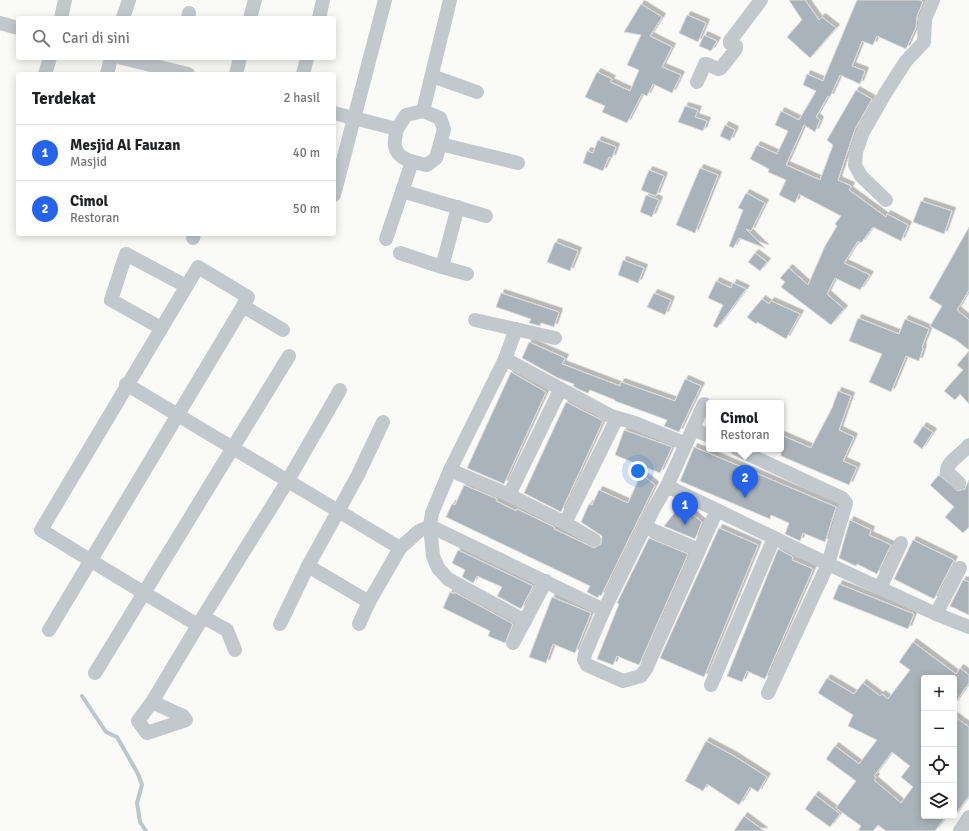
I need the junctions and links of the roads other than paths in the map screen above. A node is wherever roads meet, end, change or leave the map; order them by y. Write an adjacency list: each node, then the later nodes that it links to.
1 (66, 0): 9 (street)
2 (129, 0): 10 (street)
3 (254, 0): 11 (street)
4 (324, 0): 12 (street)
5 (385, 0): 31 (street)
6 (450, 0): 26 (street)
7 (761, 0): 27 (street)
8 (933, 0): 38 (street)
9 (62, 16)
10 (124, 16)
11 (250, 16)
12 (319, 16)
13 (0, 23): 14 (street)
14 (16, 27)
15 (49, 60): 21 (street)
16 (110, 60): 22 (street)
17 (134, 60): 20 (street)
18 (240, 60): 24 (street)
19 (307, 60): 25 (street)
20 (174, 67): 23 (street)
21 (46, 72)
22 (108, 72)
23 (184, 72)
24 (236, 72)
25 (304, 72)
26 (432, 76): 28 (street); 29 (street)
27 (698, 82)
28 (478, 92)
29 (423, 111): 32 (street); 33 (street)
30 (336, 114): 31 (street)
31 (354, 118): 32 (street); 36 (street)
32 (397, 129): 34 (street)
33 (440, 144): 34 (street); 35 (street)
34 (412, 162): 37 (street)
35 (518, 164)
36 (336, 187)
37 (402, 191): 39 (street); 41 (street)
38 (886, 200)
39 (458, 207): 40 (street); 43 (street)
40 (486, 216)
41 (386, 239)
42 (400, 253): 43 (street)
43 (442, 267): 44 (street)
44 (467, 274)
45 (186, 286): 46 (street); 48 (street); 48 (street)
46 (243, 306): 50 (street); 58 (street)
47 (475, 320): 49 (street)
48 (161, 328): 54 (street)
49 (516, 329): 51 (street); 53 (street)
50 (283, 330)
51 (555, 338)
52 (289, 356): 65 (street)
53 (505, 359): 56 (street); 67 (street)
54 (126, 384): 58 (street); 82 (street)
55 (340, 390): 69 (street)
56 (560, 390): 59 (street); 71 (street)
57 (704, 404): 61 (street)
58 (177, 415): 65 (street); 82 (street)
59 (616, 418): 63 (street); 74 (street)
60 (383, 422): 73 (street)
61 (693, 429): 62 (street); 63 (street)
62 (706, 435)
63 (686, 444): 70 (street)
64 (969, 445): 68 (street)
65 (232, 448): 69 (street); 88 (street)
66 (743, 452): 83 (street)
67 (450, 470): 71 (street); 75 (street)
68 (953, 477)
69 (287, 482): 73 (street); 92 (street)
70 (667, 486): 72 (street); 76 (street)
71 (509, 495): 74 (street)
72 (717, 510): 77 (street); 81 (street)
73 (337, 512): 80 (street); 84 (street)
74 (565, 523): 78 (street)
75 (430, 526): 80 (street); 86 (street); 93 (street)
76 (645, 527): 81 (street); 90 (street)
77 (774, 538): 83 (street); 101 (street)
78 (594, 540)
79 (901, 543): 87 (street)
80 (400, 548): 89 (street)
81 (699, 550): 90 (street)
82 (90, 560): 88 (street); 97 (street)
83 (828, 564): 87 (street); 102 (street)
84 (308, 566): 89 (street); 94 (street)
85 (960, 568): 91 (street)
86 (546, 581): 90 (street); 93 (street)
87 (880, 588): 91 (street)
88 (144, 593): 92 (street); 100 (street)
89 (369, 602): 95 (street)
90 (604, 610)
91 (936, 614): 96 (street)
92 (201, 621): 99 (street); 103 (street)
93 (525, 621): 98 (street)
94 (280, 624)
95 (358, 624)
96 (969, 627)
97 (49, 630)
98 (513, 643)
99 (235, 650)
100 (95, 673)
101 (711, 685)
102 (768, 694)
103 (152, 702)
104 (969, 817): 105 (street)
105 (960, 831)

